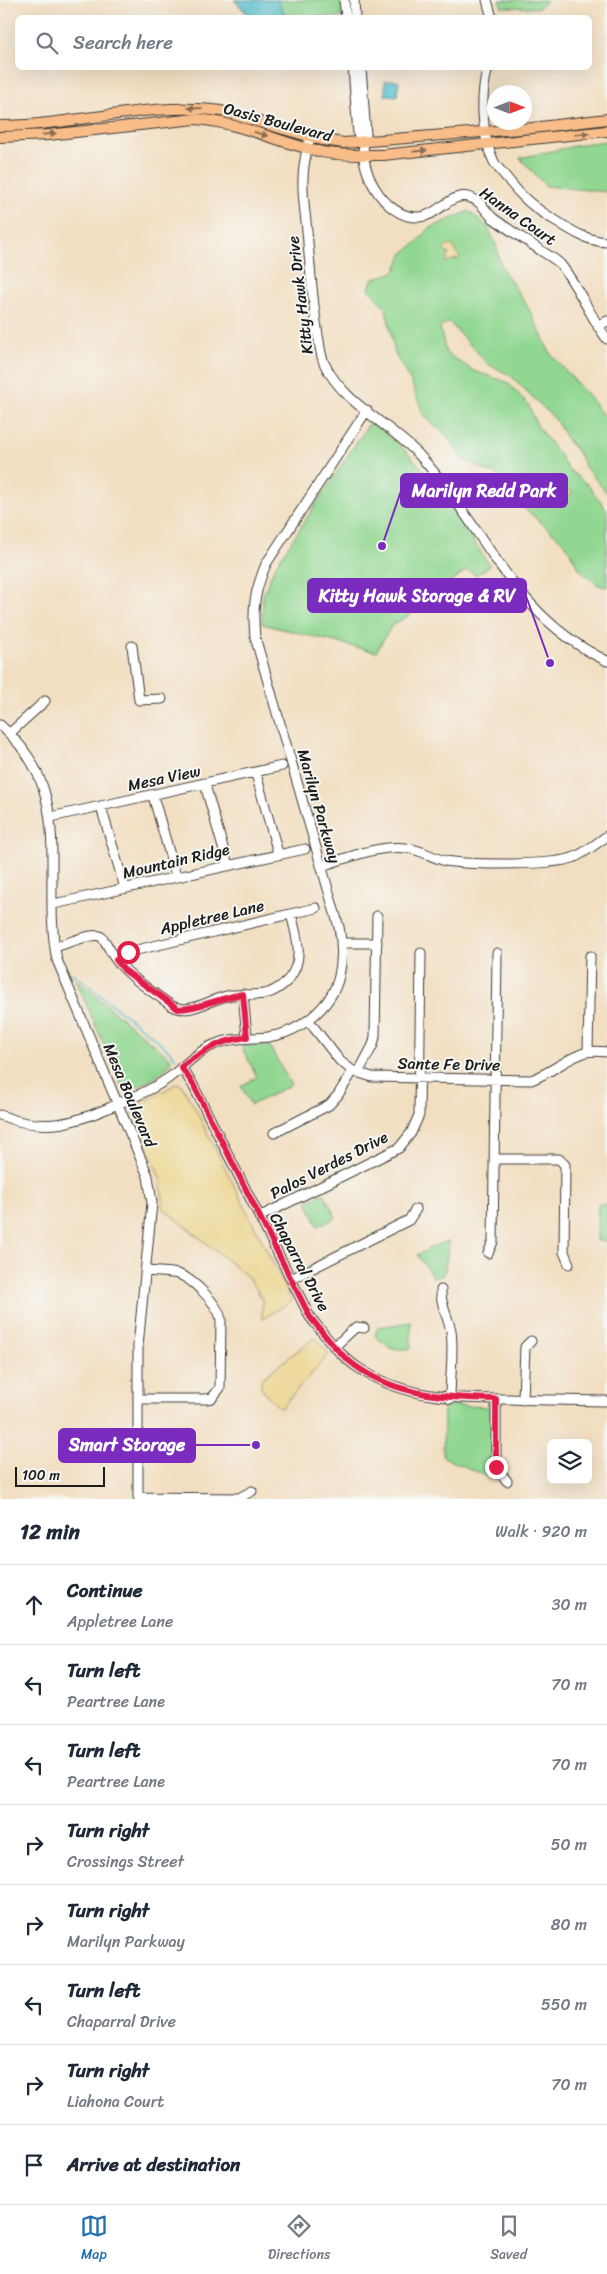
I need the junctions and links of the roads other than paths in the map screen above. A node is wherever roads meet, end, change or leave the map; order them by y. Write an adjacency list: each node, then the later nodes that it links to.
1 (344, 0): 4 (street)
2 (354, 0): 5 (street)
3 (487, 0): 6 (street)
4 (346, 15)
5 (355, 15)
6 (491, 15)
7 (353, 70): 16 (street)
8 (361, 70): 16 (street)
9 (487, 70): 13 (street)
10 (607, 120): 13 (main road, Oasis Boulevard)
11 (0, 126): 15 (main road, Oasis Boulevard, one-way to 11)
12 (607, 131): 17 (main road, Oasis Boulevard, one-way to 12)
13 (486, 132): 16 (main road, Oasis Boulevard); 17 (street)
14 (0, 136): 15 (main road, Oasis Boulevard, one-way to 15)
15 (309, 142): 16 (main road, Oasis Boulevard); 18 (main road, Oasis Boulevard); 23 (street, Kitty Hawk Drive)
16 (362, 143): 18 (street, Hanna Court)
17 (488, 144): 18 (main road, Oasis Boulevard, one-way to 17); 19 (street)
18 (363, 155): 21 (street, Hanna Court)
19 (607, 242)
20 (607, 321): 21 (street)
21 (598, 326): 22 (street, Hanna Court)
22 (607, 339)
23 (367, 410): 25 (street, Kitty Hawk Drive); 40 (street, Marilyn Parkway)
24 (132, 646): 26 (street)
25 (607, 661)
26 (162, 699)
27 (45, 701): 29 (street)
28 (0, 725): 29 (street, Mesa Boulevard)
29 (10, 733): 35 (street, Mesa Boulevard)
30 (282, 766): 31 (street, Mesa View)
31 (256, 774): 32 (street, Mesa View); 38 (street)
32 (205, 784): 33 (street, Mesa View); 39 (street)
33 (153, 796): 34 (street, Mesa View); 41 (street)
34 (101, 807): 35 (street, Mesa View); 42 (street)
35 (51, 818): 43 (street, Mesa Boulevard)
36 (607, 836): 40 (street)
37 (305, 849): 38 (street, Mountain Ridge)
38 (278, 853): 39 (street, Mountain Ridge)
39 (228, 865): 41 (street, Mountain Ridge)
40 (321, 866): 47 (street, Marilyn Parkway)
41 (176, 876): 42 (street, Mountain Ridge)
42 (125, 888): 43 (street, Mountain Ridge)
43 (54, 904): 49 (street, Mesa Boulevard)
44 (316, 908): 45 (street, Appletree Lane)
45 (291, 914): 53 (street, Appletree Lane); 54 (street)
46 (377, 916): 48 (street)
47 (342, 943): 48 (street); 55 (street, Marilyn Parkway)
48 (376, 943): 60 (street)
49 (55, 948): 53 (street); 63 (street, Mesa Boulevard)
50 (421, 953): 61 (street, Palos Verdes Drive)
51 (497, 953): 62 (street)
52 (590, 956): 57 (street)
53 (116, 960): 54 (street)
54 (243, 994): 56 (street)
55 (308, 1020): 56 (street, Marilyn Parkway); 60 (street)
56 (247, 1037): 59 (street, Marilyn Parkway)
57 (588, 1052): 58 (street, Sante Fe Drive); 62 (street, Sante Fe Drive)
58 (607, 1052)
59 (181, 1067): 63 (street, Marilyn Parkway); 68 (street, Chaparral Drive)
60 (356, 1072): 61 (street, Sante Fe Drive); 65 (street)
61 (420, 1078): 62 (street, Sante Fe Drive); 68 (street, Palos Verdes Drive)
62 (496, 1080): 66 (street)
63 (118, 1104): 64 (street, Marilyn Parkway); 71 (street, Mesa Boulevard)
64 (0, 1115)
65 (274, 1133)
66 (494, 1159): 69 (street); 70 (street)
67 (416, 1209): 72 (street)
68 (260, 1217): 72 (street, Chaparral Drive)
69 (488, 1253)
70 (568, 1264)
71 (145, 1271): 78 (street, Mesa Boulevard); 78 (street)
72 (291, 1279): 76 (street, Chaparral Drive)
73 (441, 1290): 77 (street)
74 (364, 1328): 76 (street)
75 (531, 1341): 80 (street)
76 (334, 1347): 77 (street, Chaparral Drive)
77 (450, 1398): 79 (street, Chaparral Drive)
78 (138, 1399): 83 (street, Mesa Boulevard)
79 (496, 1399): 80 (street, Chaparral Drive); 82 (street)
80 (523, 1400): 81 (street, Chaparral Drive)
81 (607, 1401)
82 (507, 1481)
83 (252, 1492)

